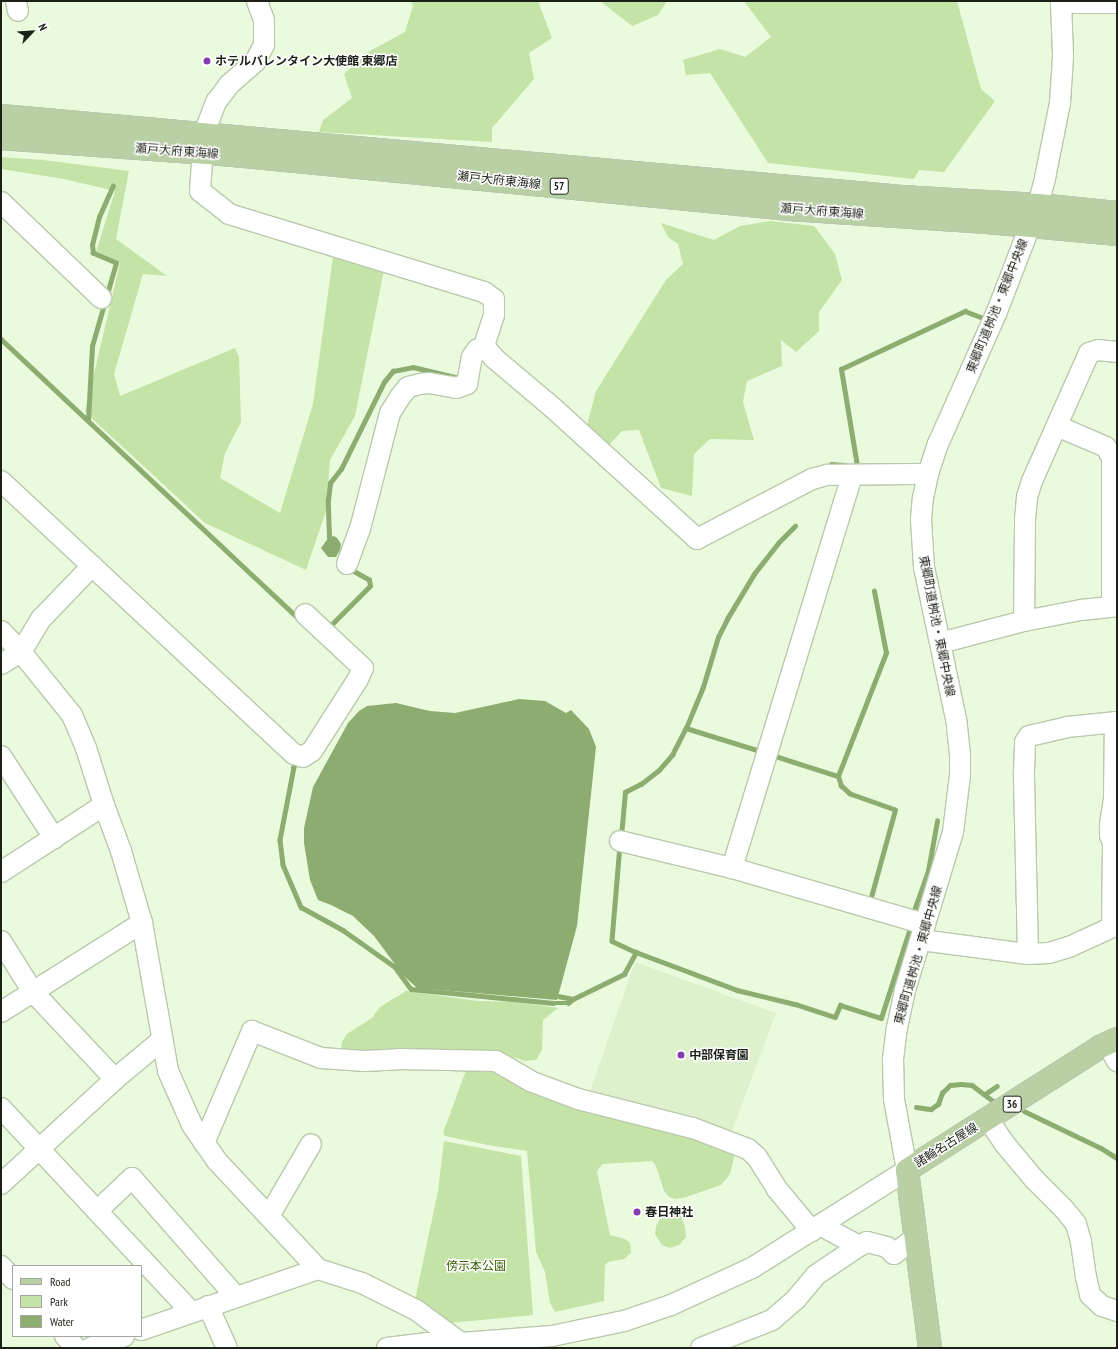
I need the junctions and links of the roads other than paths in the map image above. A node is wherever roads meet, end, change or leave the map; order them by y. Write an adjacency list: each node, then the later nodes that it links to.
1 (257, 1): 6 (street)
2 (1061, 2): 3 (street); 8 (street, 東郷町道桝池・東郷中央線)
3 (1117, 3)
4 (1, 116): 6 (main road, 瀬戸大府東海線 / 57)
5 (1, 138): 6 (main road, 瀬戸大府東海線 / 57)
6 (202, 143): 8 (main road, 瀬戸大府東海線 / 57); 10 (main road, 瀬戸大府東海線 / 57); 13 (street)
7 (1, 202): 12 (street)
8 (1038, 205): 9 (main road, 瀬戸大府東海線 / 57); 10 (street, 東郷町道桝池・東郷中央線)
9 (1117, 213)
10 (1030, 226): 11 (main road, 瀬戸大府東海線 / 57); 16 (street, 東郷町道桝池・東郷中央線)
11 (1117, 234)
12 (101, 298)
13 (484, 346): 17 (street); 19 (street)
14 (1117, 352): 15 (street)
15 (1056, 426): 21 (street); 23 (street)
16 (928, 474): 17 (street); 25 (street, 東郷町道桝池・東郷中央線)
17 (852, 476): 35 (street)
18 (1, 481): 20 (street)
19 (347, 564)
20 (92, 566): 22 (street); 26 (street)
21 (1114, 606): 23 (street)
22 (305, 614)
23 (1024, 621): 25 (street)
24 (1, 631): 26 (street)
25 (940, 643): 39 (street, 東郷町道桝池・東郷中央線)
26 (21, 652): 27 (street); 31 (street)
27 (1, 664)
28 (1116, 722): 30 (street); 41 (street)
29 (1, 756): 32 (street)
30 (1115, 804): 34 (street)
31 (104, 805): 32 (street); 37 (street)
32 (54, 838): 36 (street)
33 (620, 841): 35 (street)
34 (1115, 842): 38 (street)
35 (732, 868): 39 (street)
36 (1, 872)
37 (142, 923): 42 (street); 44 (street)
38 (1115, 926): 41 (street)
39 (923, 932): 41 (street); 52 (street, 東郷町道桝池・東郷中央線)
40 (1, 941): 42 (street)
41 (1028, 954)
42 (33, 992): 43 (street); 46 (street)
43 (1, 1012)
44 (162, 1040): 46 (street); 49 (street)
45 (1114, 1047): 48 (main road, 諸輪名古屋線 / 36)
46 (115, 1079): 51 (street)
47 (1, 1108): 51 (street)
48 (988, 1119): 52 (main road, 諸輪名古屋線 / 36); 64 (street)
49 (204, 1143): 55 (street); 56 (street)
50 (311, 1144): 55 (street)
51 (40, 1150): 53 (street); 54 (street)
52 (907, 1170): 56 (street); 57 (main road, 諸輪名古屋線)
53 (1, 1184)
54 (97, 1211): 62 (street); 63 (street)
55 (269, 1216): 60 (street)
56 (816, 1228): 58 (street); 68 (street)
57 (915, 1238): 58 (street); 74 (main road, 諸輪名古屋線)
58 (859, 1246): 73 (street)
59 (1, 1266): 61 (street)
60 (318, 1270): 62 (street); 68 (street)
61 (12, 1278)
62 (236, 1296): 63 (street)
63 (199, 1309): 65 (street); 71 (street)
64 (1117, 1311)
65 (142, 1330)
66 (66, 1337): 69 (street)
67 (121, 1337): 70 (street)
68 (462, 1345): 72 (street)
69 (76, 1348)
70 (90, 1348)
71 (227, 1348)
72 (387, 1348)
73 (701, 1348)
74 (930, 1348)

